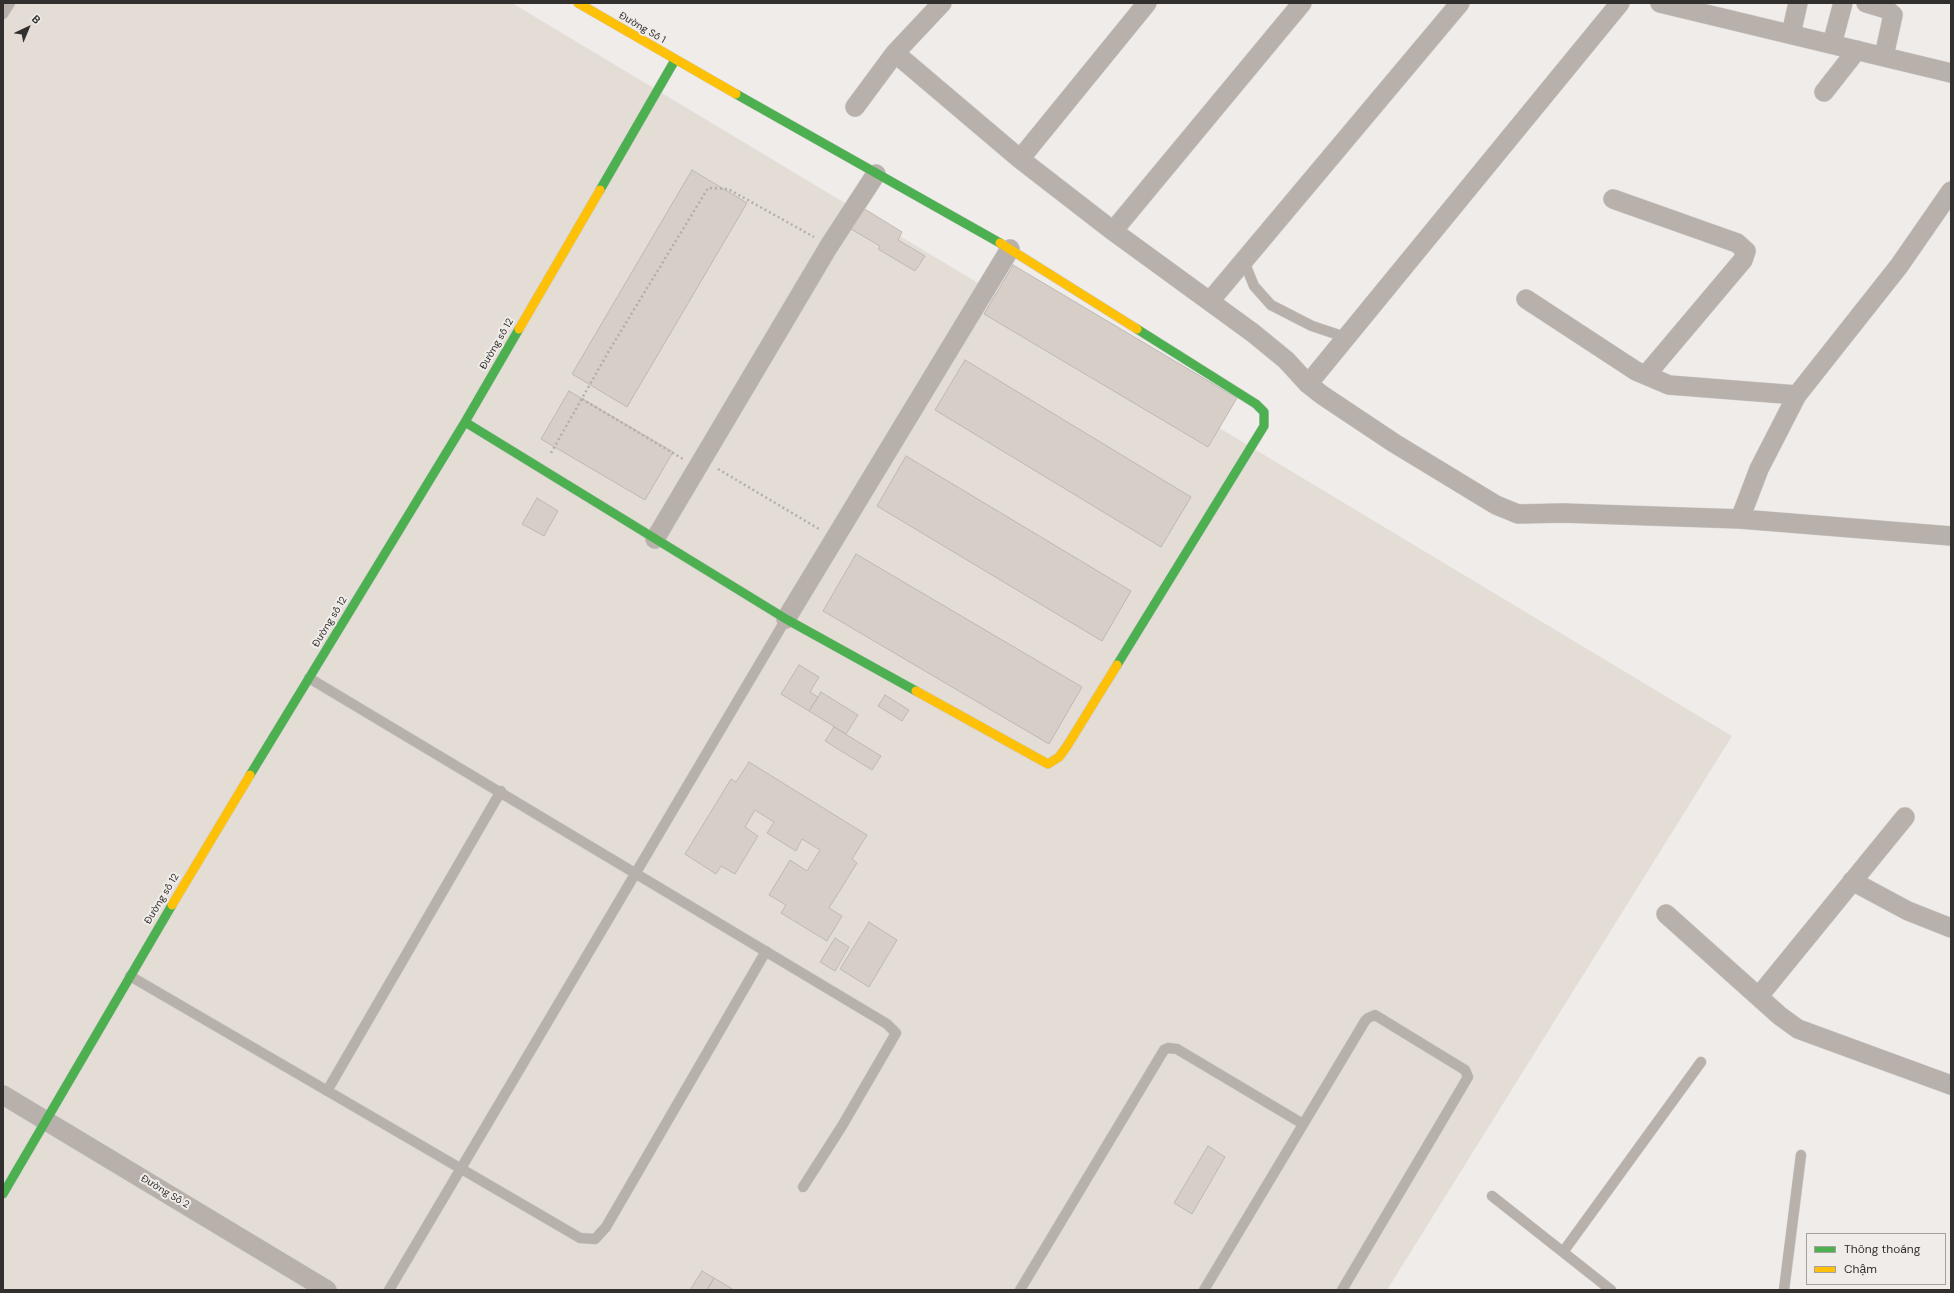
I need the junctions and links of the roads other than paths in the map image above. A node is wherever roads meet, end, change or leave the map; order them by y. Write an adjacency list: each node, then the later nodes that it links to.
1 (10, 3): 13 (lane)
2 (578, 3): 19 (street, Đường Số 1)
3 (942, 3): 17 (street)
4 (1147, 3): 23 (street)
5 (1302, 3): 27 (street)
6 (1460, 3): 29 (street)
7 (1620, 3): 32 (street)
8 (1660, 3): 12 (street)
9 (1798, 3): 14 (street)
10 (1843, 3): 15 (street)
11 (1866, 3): 18 (street)
12 (1679, 5): 14 (street)
13 (3, 14)
14 (1791, 34): 15 (street)
15 (1832, 44): 16 (street)
16 (1857, 50): 18 (street); 21 (street)
17 (895, 53): 22 (street); 23 (street)
18 (1884, 56): 20 (street)
19 (675, 60): 24 (street, Đường Số 1); 36 (street, Đường số 12)
20 (1951, 73)
21 (1824, 92)
22 (855, 107)
23 (1020, 159): 27 (street)
24 (876, 174): 28 (street, Đường Số 1); 39 (street)
25 (1951, 191): 35 (street)
26 (1614, 199): 33 (street)
27 (1113, 232): 31 (street)
28 (1010, 249): 40 (street); 40 (street, Đường Số 1)
29 (1244, 260): 31 (street); 32 (lane)
30 (1526, 299): 33 (street)
31 (1210, 301): 34 (street)
32 (1345, 337): 34 (street)
33 (1646, 375): 35 (street)
34 (1308, 384): 37 (street)
35 (1797, 395): 37 (street)
36 (465, 422): 39 (street); 41 (street, Đường số 12)
37 (1740, 519): 38 (street)
38 (1951, 536)
39 (655, 539): 40 (street)
40 (786, 619): 44 (lane)
41 (309, 678): 42 (lane); 49 (street, Đường số 12)
42 (501, 791): 44 (lane); 53 (lane)
43 (1905, 817): 45 (street)
44 (634, 872): 48 (lane); 58 (lane)
45 (1852, 881): 47 (street); 50 (street)
46 (1666, 914): 50 (street)
47 (1951, 928)
48 (766, 951): 58 (lane); 59 (lane)
49 (130, 976): 53 (lane); 55 (street, Đường số 12)
50 (1759, 996): 52 (street)
51 (1701, 1062): 62 (lane)
52 (1951, 1086)
53 (327, 1091): 58 (lane)
54 (3, 1095): 55 (street, Đường Số 2)
55 (47, 1120): 60 (street, Đường số 12); 63 (street, Đường Số 2)
56 (1303, 1124): 65 (lane); 66 (lane); 67 (lane)
57 (1801, 1155): 69 (lane)
58 (461, 1168): 64 (lane)
59 (803, 1187)
60 (3, 1194)
61 (1492, 1196): 62 (lane)
62 (1563, 1252): 68 (lane)
63 (327, 1290)
64 (389, 1290)
65 (1020, 1290)
66 (1204, 1290)
67 (1342, 1290)
68 (1611, 1290)
69 (1784, 1290)

